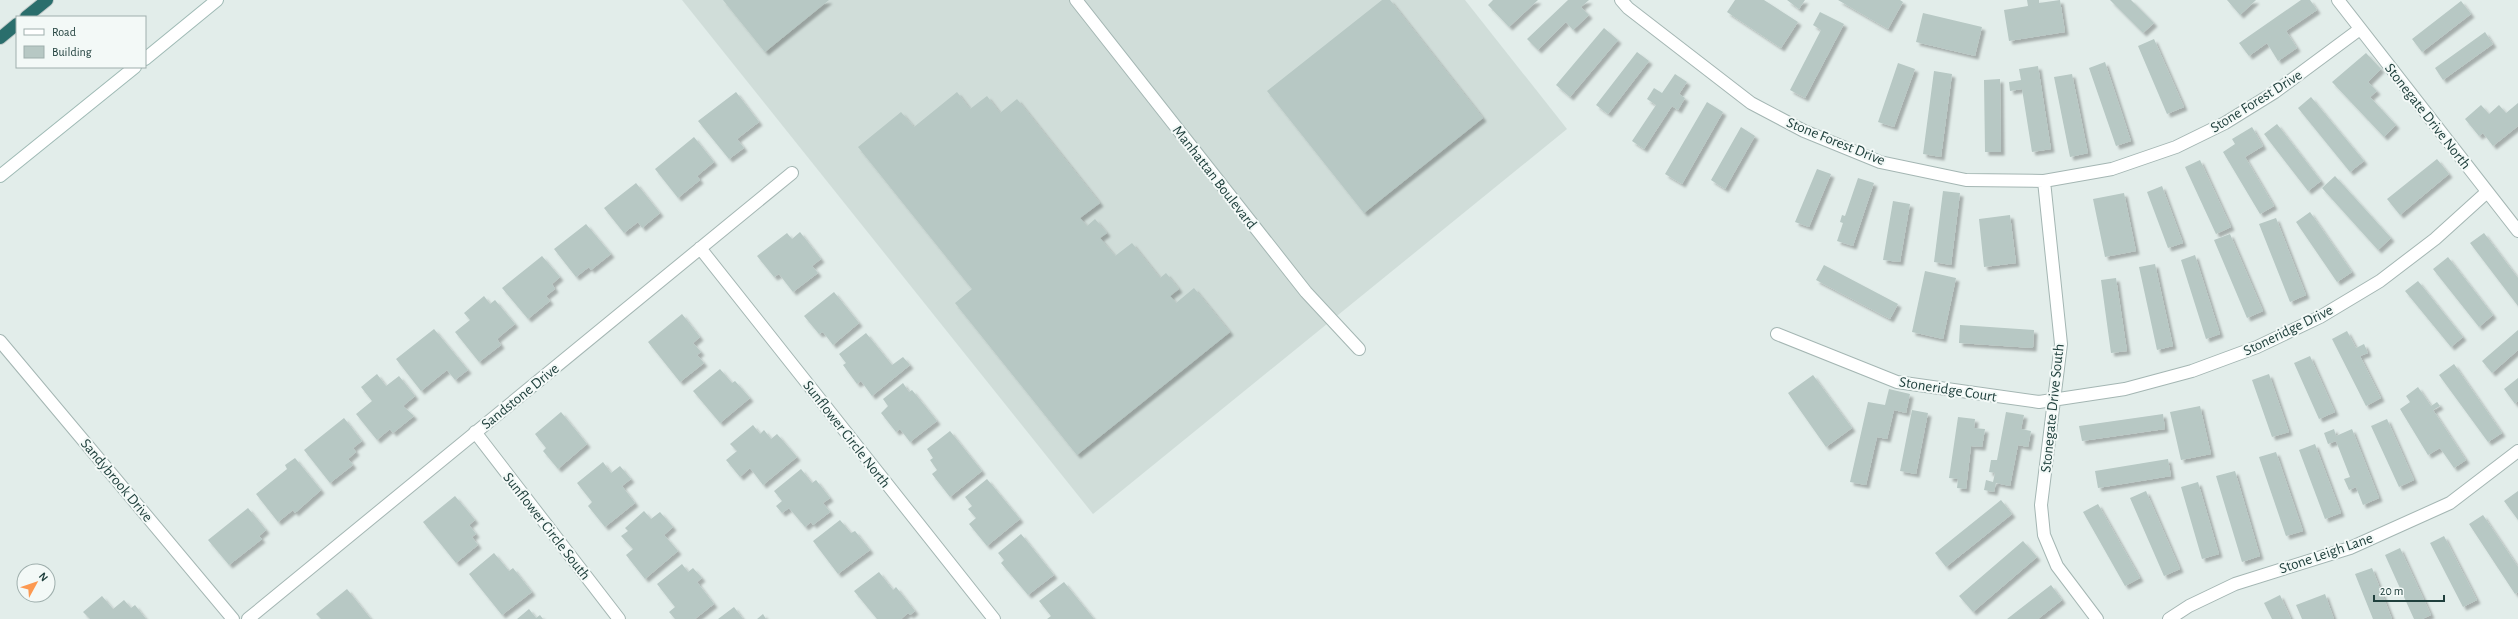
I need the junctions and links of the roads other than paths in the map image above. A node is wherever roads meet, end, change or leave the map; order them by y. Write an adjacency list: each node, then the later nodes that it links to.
1 (47, 0): 6 (highway)
2 (218, 0): 10 (street)
3 (1076, 0): 20 (street, Manhattan Boulevard)
4 (1621, 0): 14 (street, Stone Forest Drive)
5 (2338, 0): 8 (street, Stonegate Drive North)
6 (27, 16)
7 (16, 25): 9 (highway)
8 (2360, 29): 14 (street, Stone Forest Drive); 15 (street, Stonegate Drive North)
9 (0, 38)
10 (146, 58)
11 (134, 68): 13 (street)
12 (792, 173): 17 (street, Sandstone Drive)
13 (0, 176)
14 (2044, 181): 21 (street, Stonegate Drive South)
15 (2487, 192): 16 (street, Stonegate Drive North); 21 (street, Stoneridge Drive)
16 (2518, 231)
17 (700, 248): 22 (street, Sandstone Drive); 27 (street, Sunflower Circle North)
18 (1777, 334): 21 (street, Stoneridge Court)
19 (0, 341): 24 (street, Sandybrook Drive)
20 (1359, 349)
21 (2056, 400): 28 (street, Stonegate Drive South)
22 (476, 432): 25 (street, Sandstone Drive); 26 (street, Sunflower Circle South)
23 (2518, 451): 29 (street, Stone Leigh Lane)
24 (233, 619)
25 (248, 619)
26 (619, 619)
27 (994, 619)
28 (2098, 619)
29 (2169, 619)

